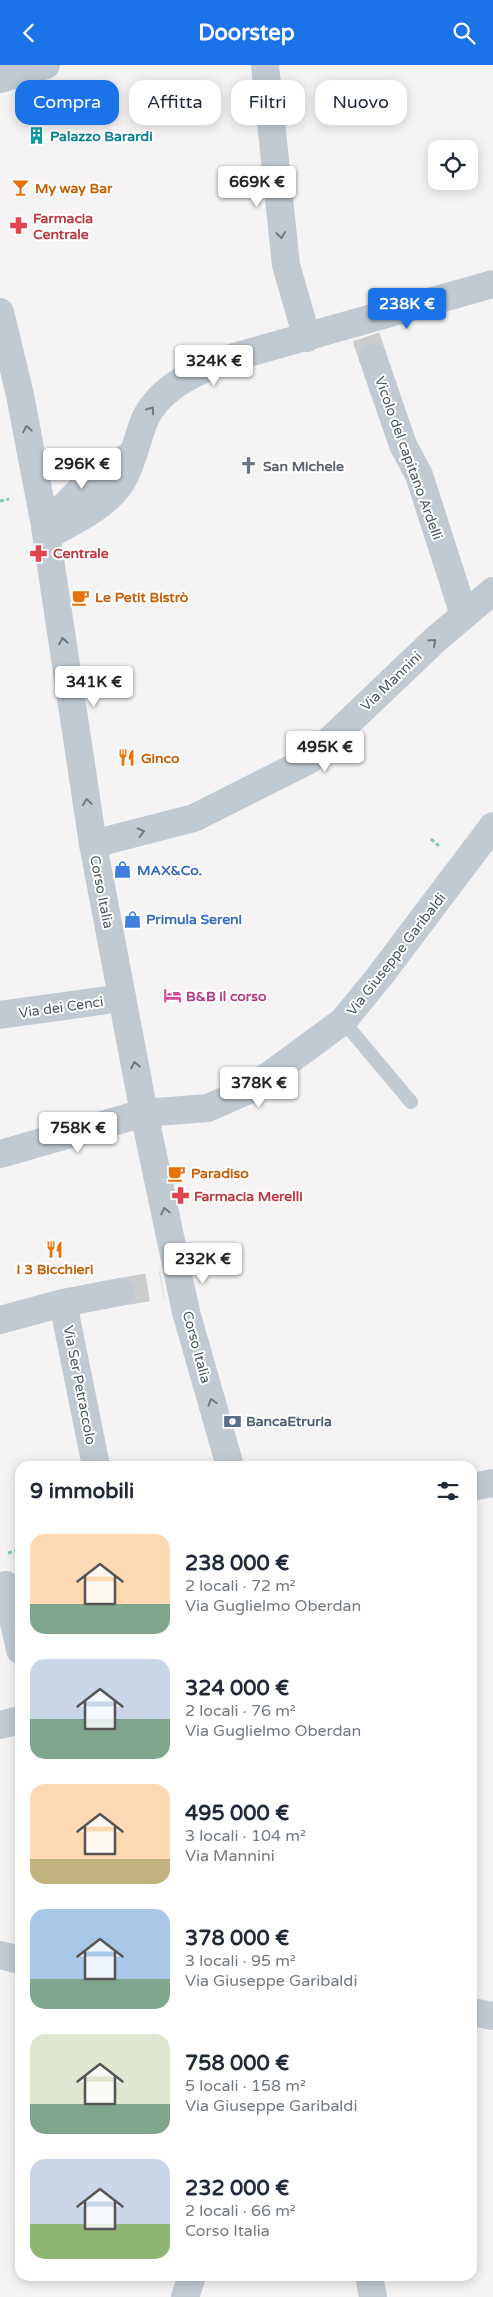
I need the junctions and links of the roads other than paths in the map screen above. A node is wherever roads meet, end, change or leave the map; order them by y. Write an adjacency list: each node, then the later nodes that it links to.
1 (46, 65): 3 (street)
2 (265, 65): 6 (street, one-way to 6)
3 (0, 79)
4 (493, 284): 7 (street)
5 (0, 312): 8 (street, Corso Italia, one-way to 5)
6 (307, 338): 7 (street); 8 (street, one-way to 6)
7 (367, 338): 10 (street, Vicolo del capitano Ardelli)
8 (46, 531): 12 (street, Corso Italia, one-way to 8)
9 (493, 591): 10 (street, Via Mannini)
10 (464, 615): 12 (street, Via Mannini, one-way to 10)
11 (491, 834): 15 (street, Via Giuseppe Garibaldi)
12 (93, 844): 13 (street, Corso Italia)
13 (122, 998): 14 (street, Via dei Cenci); 17 (street, Corso Italia, one-way to 13)
14 (0, 1015)
15 (343, 1021): 16 (lane); 17 (street, Via Giuseppe Garibaldi)
16 (411, 1101)
17 (144, 1113): 18 (street, Via Giuseppe Garibaldi); 23 (street, Corso Italia, one-way to 17)
18 (0, 1154)
19 (120, 1292): 20 (street)
20 (63, 1303): 21 (street); 22 (street, Via Ser Petraccolo)
21 (0, 1320)
22 (95, 1461)
23 (229, 1461)
24 (493, 1483): 25 (street)
25 (477, 1486)
26 (9, 1584): 27 (street)
27 (15, 1619)
28 (15, 1721): 29 (street)
29 (0, 1725)
30 (0, 1955): 31 (street)
31 (15, 1960)
32 (477, 2013): 33 (street)
33 (493, 2017)
34 (191, 2281): 36 (street)
35 (370, 2281): 37 (street)
36 (186, 2297)
37 (373, 2297)

